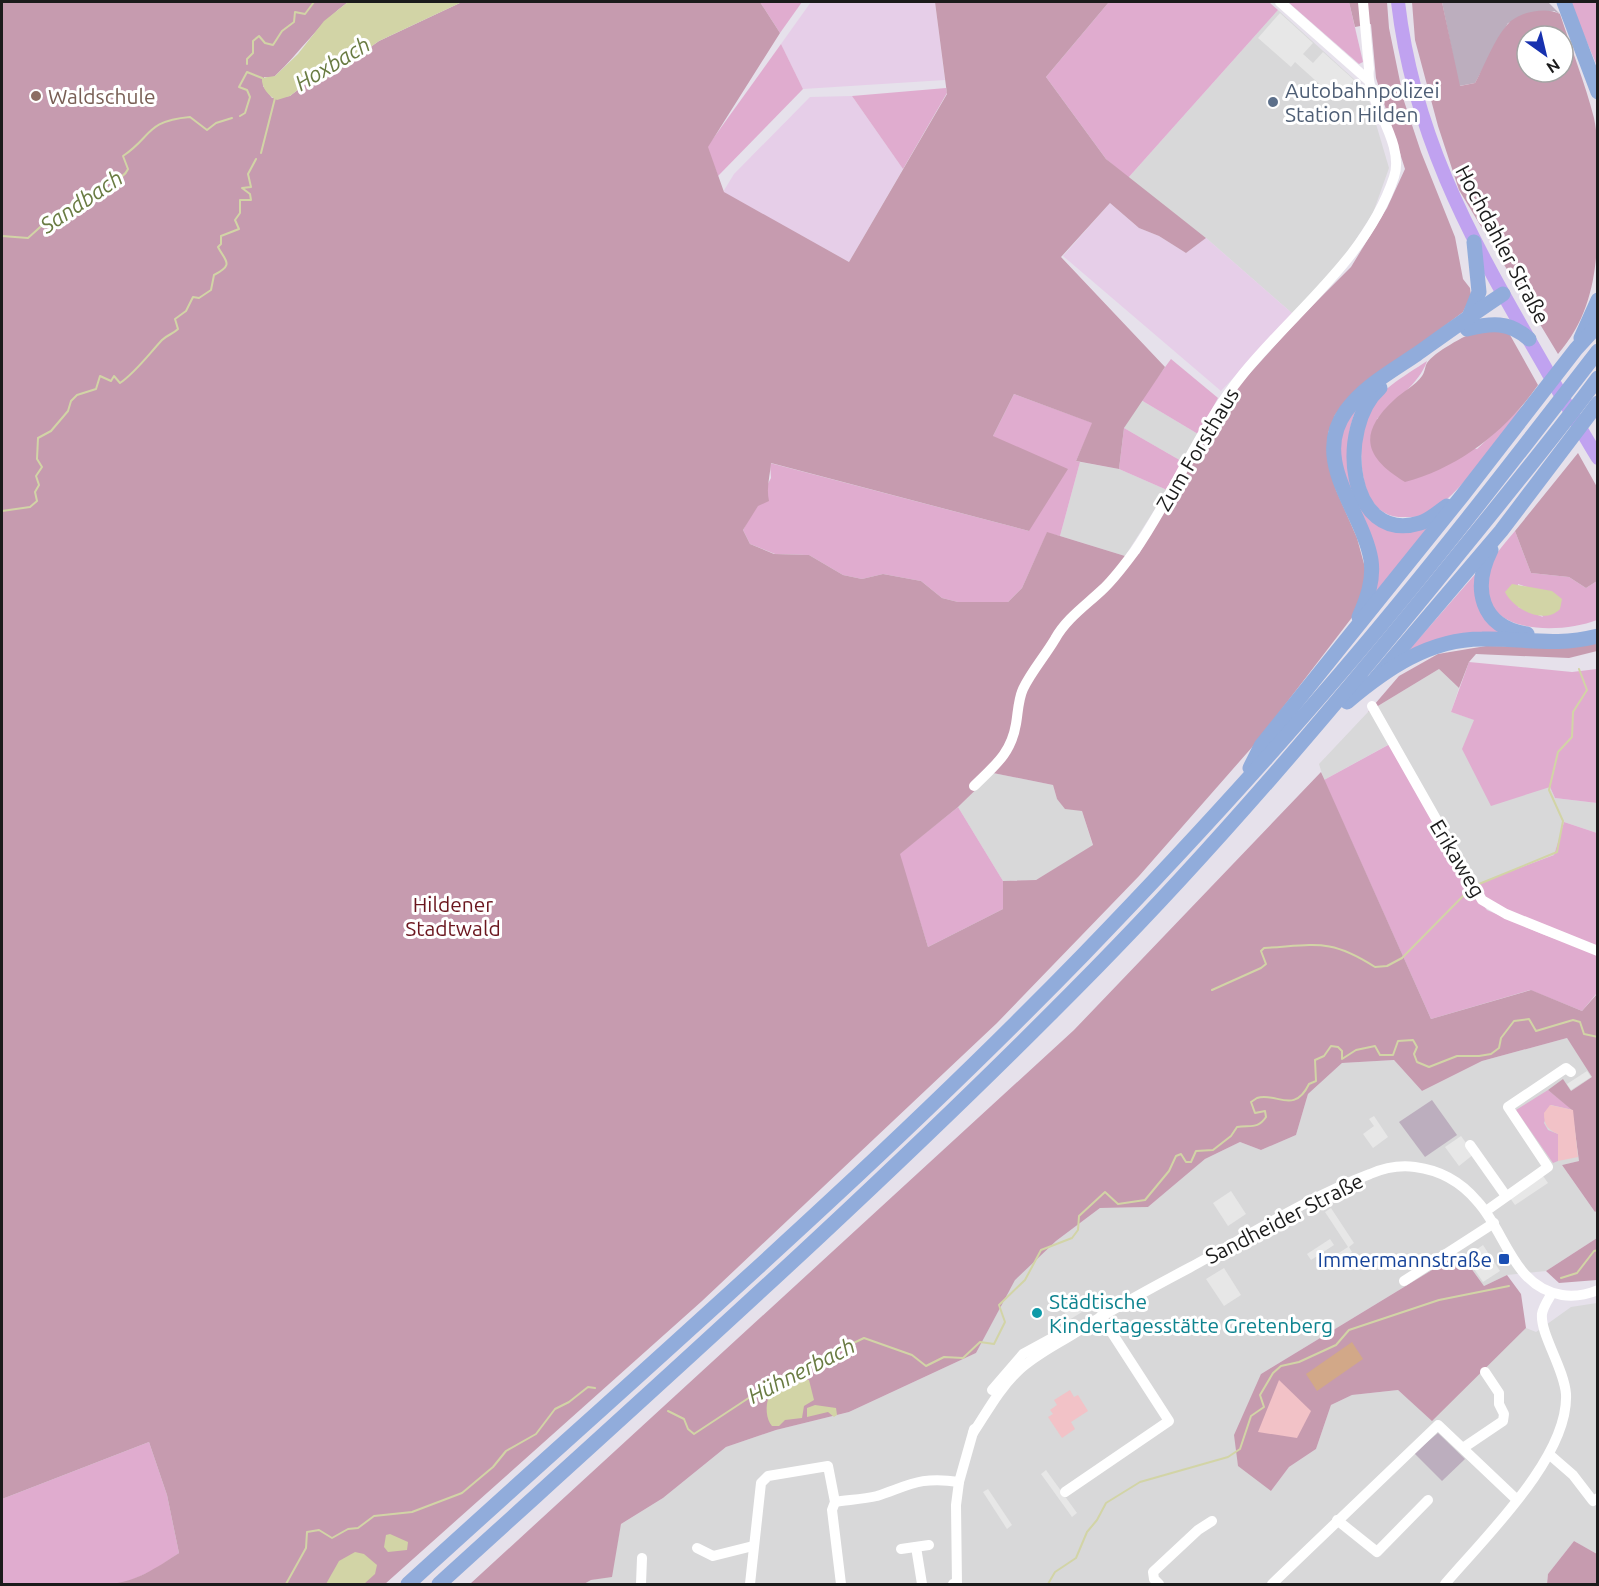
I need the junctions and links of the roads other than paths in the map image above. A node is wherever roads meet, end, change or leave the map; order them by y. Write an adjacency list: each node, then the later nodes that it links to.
1 (1280, 2): 5 (street)
2 (1363, 2): 5 (street, Zum Forsthaus)
3 (1398, 2): 7 (main road, Hochdahler Straße)
4 (1564, 2): 6 (highway)
5 (1367, 79): 27 (street, Zum Forsthaus)
6 (1598, 92)
7 (1474, 242): 8 (main road, Hochdahler Straße); 10 (highway)
8 (1505, 299): 10 (highway); 12 (main road, Hochdahler Straße)
9 (1598, 300): 13 (highway)
10 (1468, 323): 12 (highway); 19 (highway); 23 (highway)
11 (1598, 326): 13 (highway); 18 (highway)
12 (1529, 339): 17 (main road, Hochdahler Straße)
13 (1576, 349): 19 (highway)
14 (1598, 351): 18 (highway)
15 (1598, 378): 26 (highway)
16 (1598, 403): 20 (highway)
17 (1598, 458)
18 (1500, 478): 28 (highway)
19 (1462, 496): 23 (highway)
20 (1501, 531): 21 (highway); 24 (highway)
21 (1598, 627)
22 (1598, 636): 24 (highway)
23 (1348, 639): 28 (highway)
24 (1376, 678): 26 (highway)
25 (1372, 706): 29 (street, Erikaweg)
26 (1317, 727): 57 (highway)
27 (974, 786)
28 (1240, 786): 56 (highway)
29 (1598, 951)
30 (1571, 1072): 32 (street)
31 (1470, 1145): 32 (street)
32 (1506, 1196): 33 (street)
33 (1485, 1211): 34 (street, Sandheider Straße); 38 (street, Sandheider Straße)
34 (1494, 1223): 35 (street); 37 (street, Sandheider Straße)
35 (1404, 1281)
36 (1598, 1290): 37 (street, Sandheider Straße)
37 (1552, 1293): 41 (street)
38 (1101, 1316): 42 (street, Sandheider Straße); 43 (street)
39 (1485, 1372): 40 (street)
40 (1463, 1448): 45 (street); 48 (street)
41 (1550, 1455): 44 (street); 45 (street)
42 (959, 1482): 47 (street); 62 (street, Sandheider Straße)
43 (1065, 1492)
44 (1598, 1498)
45 (1516, 1499): 65 (street)
46 (1428, 1500): 48 (street)
47 (835, 1502): 51 (street); 60 (street)
48 (1337, 1520): 64 (street)
49 (1212, 1521): 63 (street)
50 (929, 1545): 52 (street)
51 (753, 1546): 53 (street); 59 (street)
52 (916, 1547): 54 (street); 61 (street)
53 (697, 1548)
54 (901, 1549)
55 (642, 1558): 58 (street)
56 (408, 1584)
57 (439, 1584)
58 (641, 1584)
59 (750, 1584)
60 (841, 1584)
61 (922, 1584)
62 (955, 1584)
63 (1159, 1584)
64 (1272, 1584)
65 (1445, 1584)

